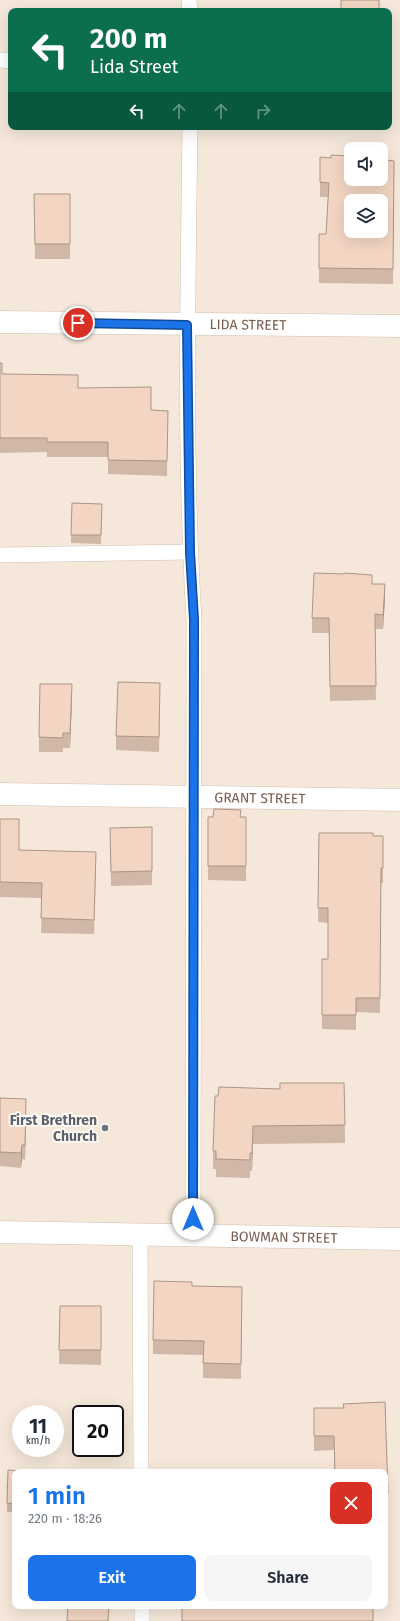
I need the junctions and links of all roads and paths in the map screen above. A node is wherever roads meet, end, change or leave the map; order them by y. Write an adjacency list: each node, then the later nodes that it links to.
1 (190, 130): 3 (lane)
2 (0, 322): 3 (street, LIDA STREET)
3 (187, 325): 4 (street, LIDA STREET); 5 (lane)
4 (400, 326)
5 (190, 552): 6 (lane); 8 (lane)
6 (0, 555)
7 (0, 794): 8 (street, GRANT STREET)
8 (194, 797): 9 (street, GRANT STREET); 12 (lane)
9 (400, 800)
10 (0, 1232): 11 (street, BOWMAN STREET)
11 (140, 1234): 12 (street, BOWMAN STREET); 14 (lane)
12 (193, 1234): 13 (street, BOWMAN STREET)
13 (400, 1239)
14 (141, 1469)
15 (142, 1609): 16 (lane)
16 (142, 1621)

